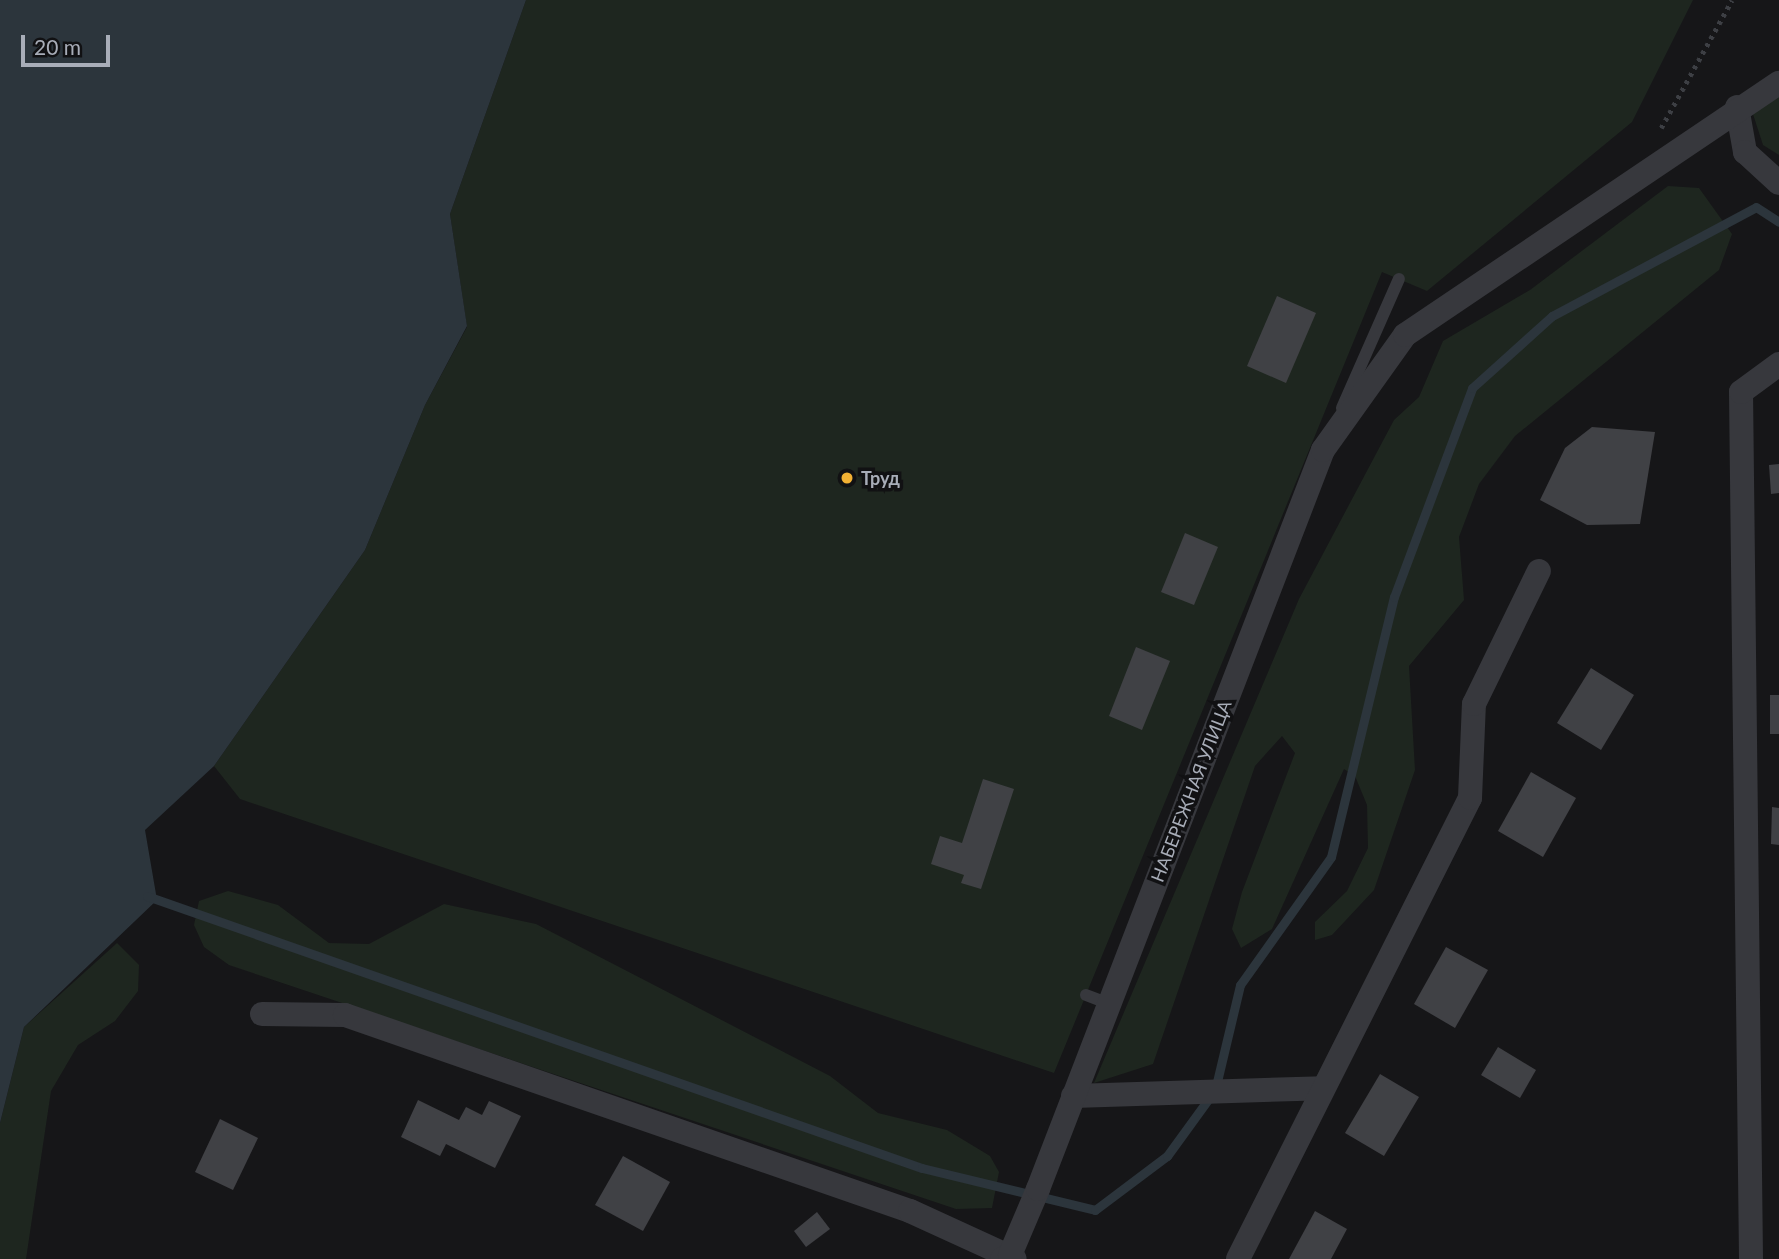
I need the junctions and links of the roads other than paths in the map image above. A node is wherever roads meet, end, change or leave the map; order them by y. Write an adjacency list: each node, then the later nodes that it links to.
1 (1779, 83): 2 (street)
2 (1737, 107): 3 (street); 6 (street, НАБЕРЕЖНАЯ УЛИЦА)
3 (1779, 183)
4 (1399, 279): 6 (lane)
5 (1779, 364): 13 (street)
6 (1324, 450): 10 (street, НАБЕРЕЖНАЯ УЛИЦА)
7 (1539, 571): 9 (street)
8 (262, 1014): 11 (street)
9 (1323, 1088): 10 (street); 12 (street)
10 (1073, 1096): 11 (street, НАБЕРЕЖНАЯ УЛИЦА)
11 (1009, 1258)
12 (1238, 1259)
13 (1751, 1259)

